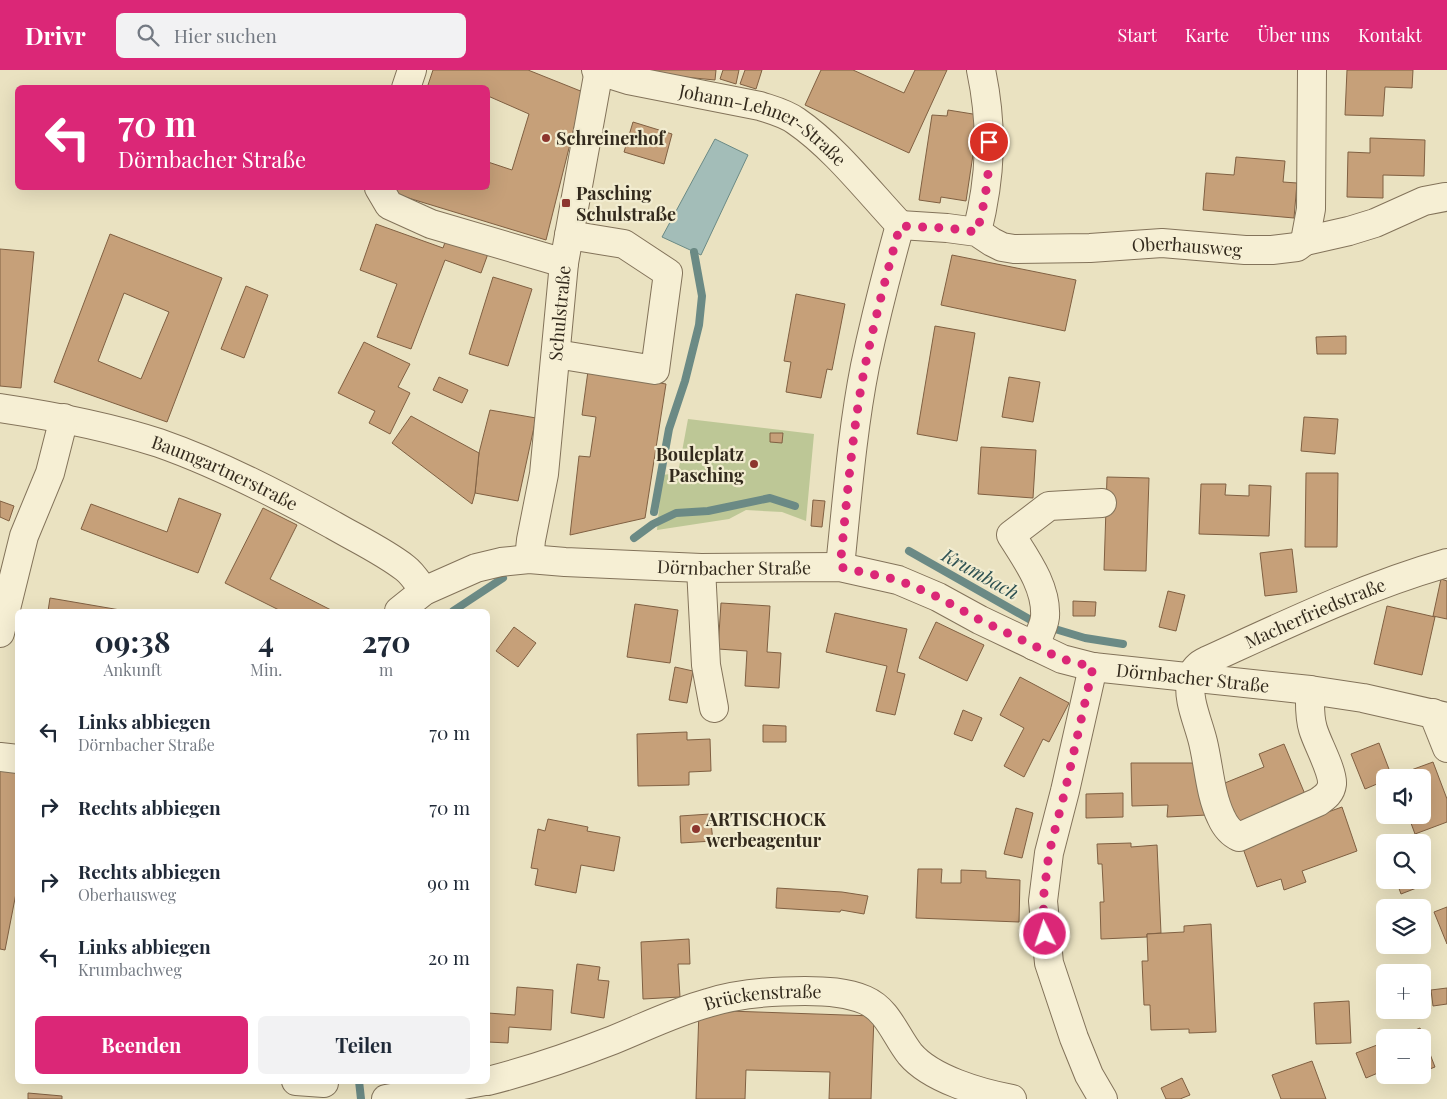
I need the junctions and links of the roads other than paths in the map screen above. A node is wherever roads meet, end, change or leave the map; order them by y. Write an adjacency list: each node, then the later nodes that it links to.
1 (412, 70): 5 (street)
2 (598, 70): 8 (street, Johann-Lehner-Straße); 10 (street, Schulstraße)
3 (981, 70): 9 (street)
4 (1312, 70): 11 (street)
5 (407, 85)
6 (380, 190): 12 (street)
7 (1445, 197): 11 (street, Oberhausweg)
8 (900, 226): 9 (street, Oberhausweg); 19 (street)
9 (977, 232): 11 (street, Oberhausweg)
10 (569, 235): 12 (street, Schulstraße); 13 (street)
11 (1305, 241)
12 (564, 263): 13 (street, Schulstraße)
13 (556, 354): 17 (street, Schulstraße)
14 (0, 408): 15 (street, Baumgartnerstraße)
15 (64, 418): 21 (street, Baumgartnerstraße); 23 (street)
16 (1102, 503): 24 (street)
17 (530, 559): 20 (street, Dörnbacher Straße); 21 (street, Dörnbacher Straße)
18 (1447, 563): 26 (street, Macherfriedstraße)
19 (840, 567): 20 (street, Dörnbacher Straße); 24 (street, Dörnbacher Straße)
20 (701, 568): 28 (street)
21 (424, 591): 22 (street, Dörnbacher Straße)
22 (401, 609)
23 (0, 633)
24 (1034, 646): 25 (street, Dörnbacher Straße)
25 (1093, 667): 26 (street, Dörnbacher Straße); 37 (street)
26 (1191, 677): 27 (street, Dörnbacher Straße); 27 (street)
27 (1310, 690): 29 (street, Dörnbacher Straße)
28 (714, 708)
29 (1440, 715): 30 (street)
30 (1447, 748)
31 (0, 758): 32 (street)
32 (15, 760)
33 (490, 1080): 39 (street, Brückenstraße)
34 (308, 1084): 36 (street)
35 (469, 1084): 38 (street, Brückenstraße)
36 (324, 1088)
37 (1095, 1097)
38 (386, 1099)
39 (1012, 1099)

